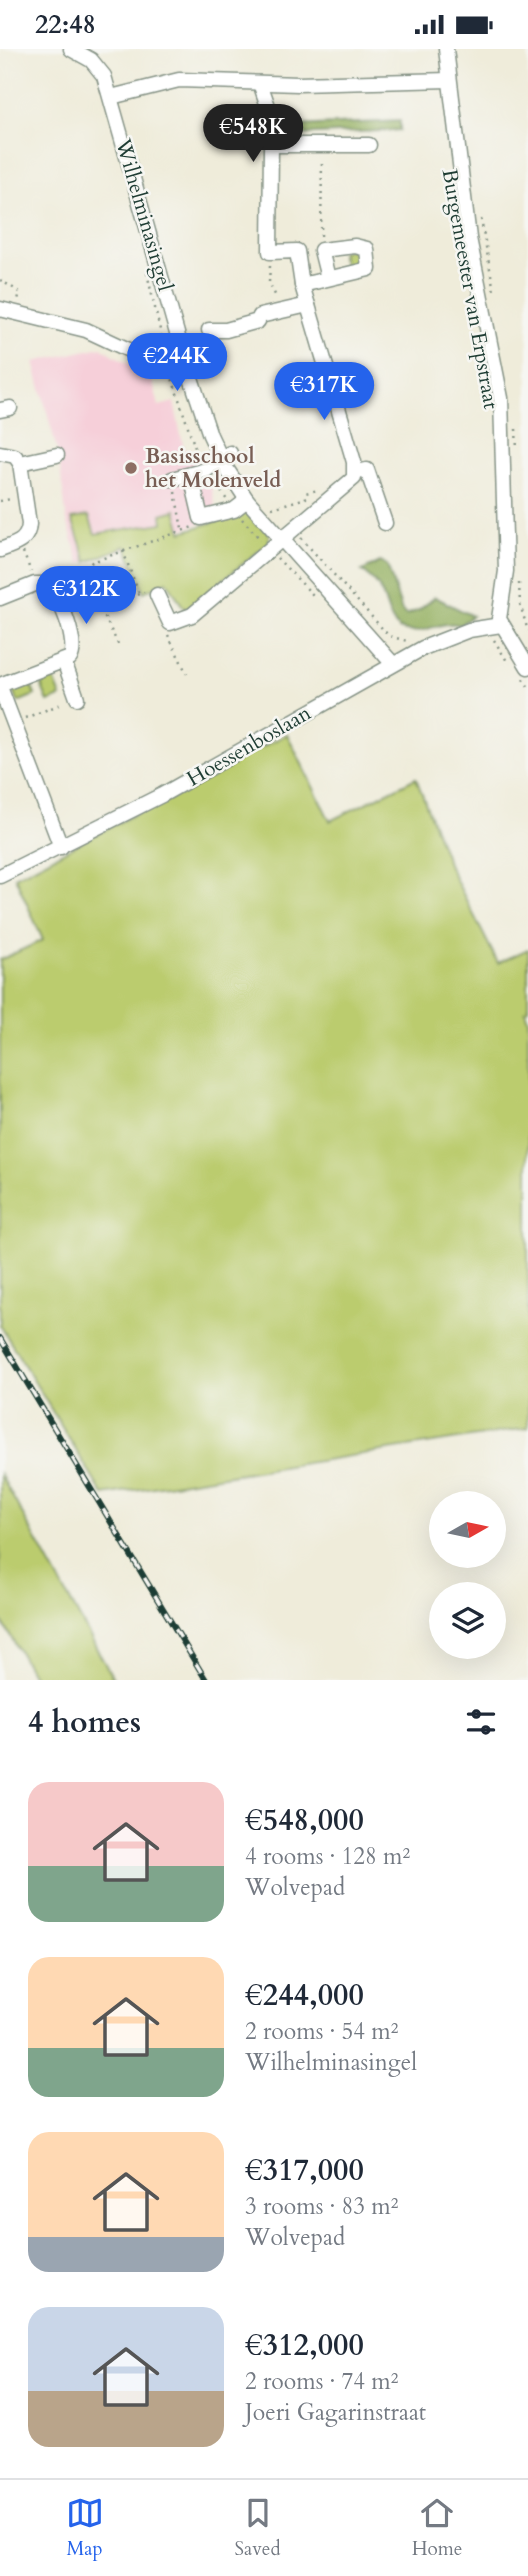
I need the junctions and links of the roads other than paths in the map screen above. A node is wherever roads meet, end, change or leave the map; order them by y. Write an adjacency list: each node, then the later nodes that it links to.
1 (71, 49): 5 (street, Wilhelminasingel)
2 (446, 49): 3 (street, Burgemeester van Erpstraat)
3 (449, 80): 4 (street); 27 (street, Burgemeester van Erpstraat)
4 (260, 83): 5 (street); 6 (street)
5 (111, 97): 13 (street, Wilhelminasingel)
6 (271, 145): 7 (street); 9 (street)
7 (369, 145)
8 (328, 278): 8 (street); 9 (street)
9 (302, 285): 10 (street)
10 (308, 305): 12 (street); 18 (street)
11 (0, 309): 13 (street)
12 (209, 330)
13 (182, 351): 16 (street, Wilhelminasingel)
14 (0, 453): 17 (street)
15 (57, 455): 17 (street)
16 (226, 456): 19 (street); 21 (street, Wilhelminasingel)
17 (20, 463): 24 (street)
18 (356, 472): 22 (street); 23 (street)
19 (172, 479)
20 (193, 484): 21 (street)
21 (247, 500): 23 (street, Wilhelminasingel)
22 (385, 523)
23 (281, 538): 25 (street); 29 (street, Wilhelminasingel)
24 (0, 550)
25 (158, 595)
26 (0, 598): 28 (street)
27 (495, 627): 29 (street, Hoessenboslaan); 30 (street)
28 (64, 661): 31 (street); 32 (street)
29 (393, 664): 34 (street, Hoessenboslaan)
30 (521, 671)
31 (0, 686): 33 (street)
32 (77, 698)
33 (8, 717): 34 (street)
34 (61, 847): 35 (street, Hoessenboslaan)
35 (0, 876)

